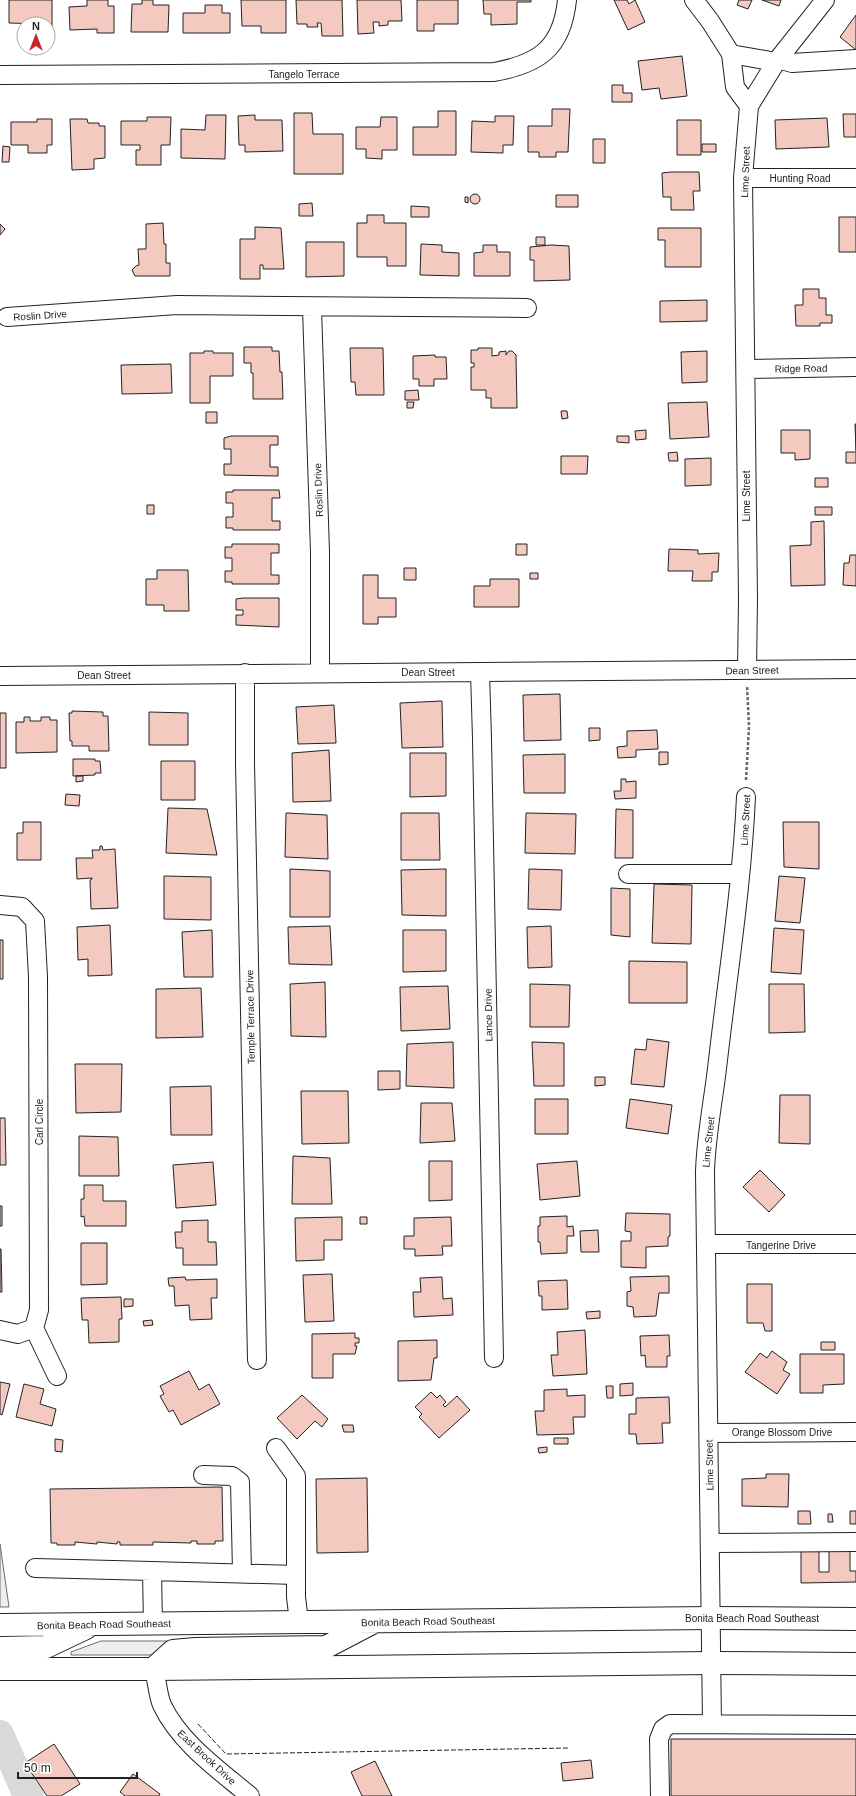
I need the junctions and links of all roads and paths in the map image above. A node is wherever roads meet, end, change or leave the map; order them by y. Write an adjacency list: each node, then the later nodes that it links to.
1 (567, 0): 7 (street, Tangelo Terrace)
2 (694, 0): 4 (street)
3 (825, 0): 6 (street, Lime Street)
4 (731, 54): 6 (street); 8 (street)
5 (856, 59): 6 (street)
6 (777, 60): 8 (street, Lime Street)
7 (0, 76)
8 (749, 106): 9 (street, Lime Street)
9 (743, 178): 10 (street, Hunting Road); 15 (street, Lime Street)
10 (856, 178)
11 (312, 308): 12 (street, Roslin Drive); 13 (street, Roslin Drive); 20 (street, Roslin Drive)
12 (527, 308)
13 (7, 317)
14 (856, 367): 15 (street, Ridge Road)
15 (746, 369): 17 (street, Lime Street)
16 (856, 669): 17 (street, Dean Street)
17 (747, 670): 18 (street, Dean Street); 22 (path, Lime Street)
18 (480, 672): 20 (street, Dean Street); 30 (street, Lance Drive)
19 (245, 673): 20 (street, Dean Street); 21 (street, Dean Street); 31 (street, Temple Terrace Drive)
20 (320, 673)
21 (0, 676)
22 (746, 797): 24 (street, Lime Street)
23 (628, 874): 24 (street)
24 (740, 874): 26 (street, Lime Street)
25 (0, 905): 28 (street, Carl Circle)
26 (707, 1244): 27 (street, Tangerine Drive); 34 (street, Lime Street)
27 (856, 1244)
28 (34, 1328): 29 (street); 32 (street)
29 (0, 1330)
30 (494, 1358)
31 (257, 1360)
32 (58, 1376)
33 (856, 1432): 34 (street, Orange Blossom Drive)
34 (709, 1433): 38 (street, Lime Street)
35 (276, 1448): 42 (street)
36 (203, 1476): 41 (street)
37 (856, 1542): 38 (street)
38 (711, 1543): 43 (street, Lime Street)
39 (35, 1568): 40 (street)
40 (152, 1571): 41 (street); 48 (street)
41 (242, 1572): 42 (street)
42 (296, 1575): 46 (street)
43 (712, 1618): 44 (main road, Bonita Beach Road Southeast); 45 (main road, Bonita Beach Road Southeast); 51 (street, Lime Street)
44 (856, 1619)
45 (374, 1621): 46 (main road, Bonita Beach Road Southeast); 53 (main road)
46 (299, 1622): 48 (main road, Bonita Beach Road Southeast)
47 (93, 1624): 48 (main road, Bonita Beach Road Southeast); 49 (main road, Bonita Beach Road Southeast); 50 (main road)
48 (153, 1624)
49 (5, 1625)
50 (5, 1659): 53 (main road)
51 (712, 1662): 52 (main road); 53 (main road); 54 (street, Lime Street)
52 (856, 1664)
53 (153, 1669): 56 (street, East Brook Drive)
54 (712, 1724): 55 (street); 57 (street)
55 (856, 1725)
56 (250, 1796)
57 (660, 1796)

